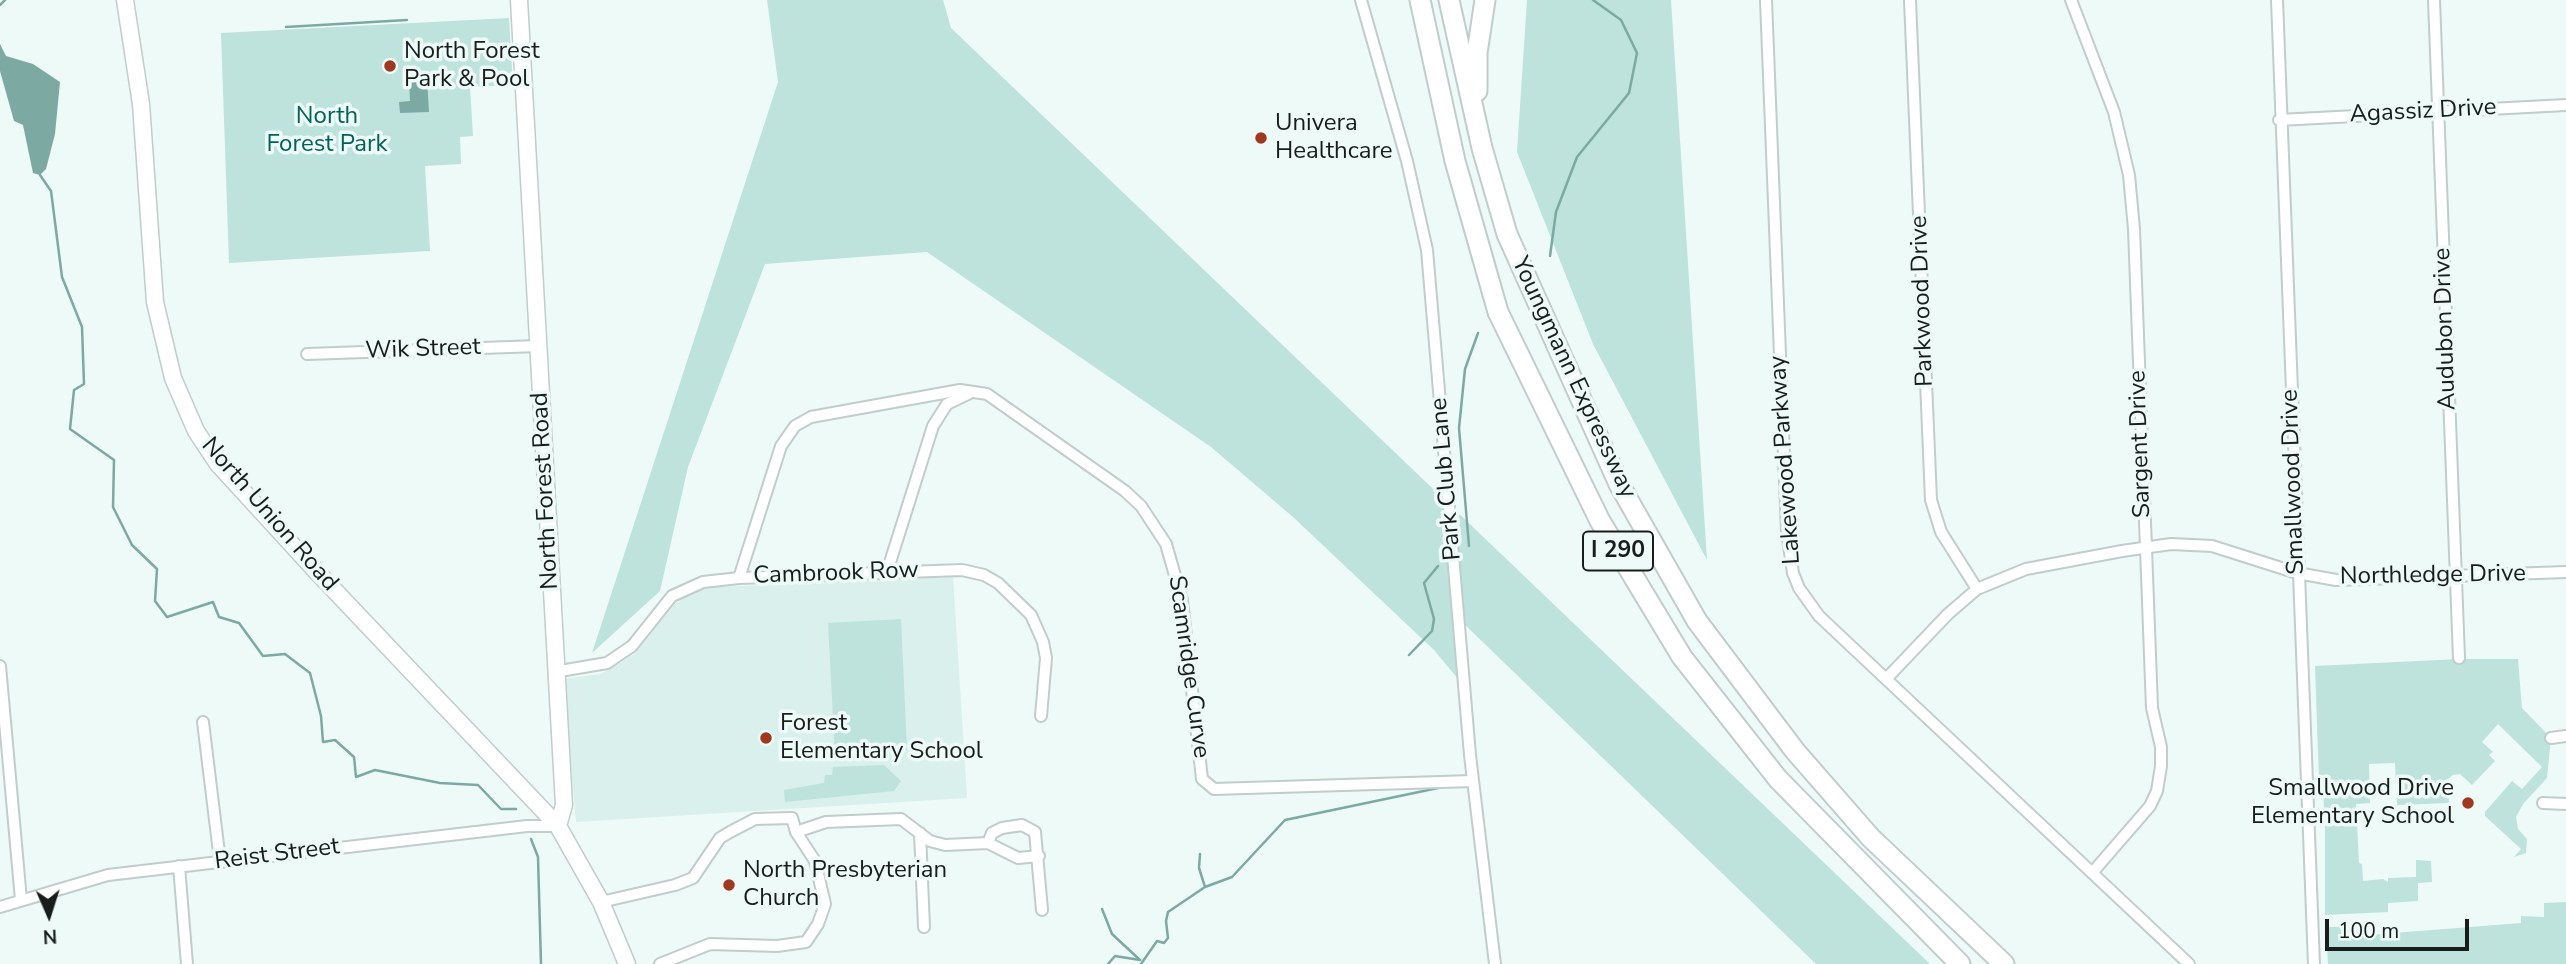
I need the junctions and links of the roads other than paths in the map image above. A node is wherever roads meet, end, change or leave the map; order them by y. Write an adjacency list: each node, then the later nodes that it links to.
1 (125, 0): 41 (main road, North Union Road)
2 (520, 0): 18 (main road, North Forest Road)
3 (1361, 0): 38 (street, Park Club Lane)
4 (1413, 0): 13 (highway)
5 (1420, 0): 13 (highway, Youngmann Expressway / I 290)
6 (1449, 0): 17 (highway, Youngmann Expressway / I 290)
7 (1485, 0): 17 (highway)
8 (1766, 0): 33 (street, Lakewood Parkway)
9 (1910, 0): 29 (street, Parkwood Drive)
10 (2071, 0): 23 (street, Sargent Drive)
11 (2277, 0): 16 (street, Smallwood Drive)
12 (2434, 0): 15 (street, Audubon Drive)
13 (1429, 51): 58 (highway, Youngmann Expressway / I 290)
14 (2566, 105): 15 (street, Agassiz Drive)
15 (2436, 112): 16 (street, Agassiz Drive); 27 (street, Audubon Drive)
16 (2279, 120): 26 (street, Smallwood Drive)
17 (1482, 148): 59 (highway, Youngmann Expressway / I 290)
18 (539, 346): 19 (street, Wik Street); 32 (main road, North Forest Road)
19 (307, 354)
20 (984, 393): 21 (street, Scamridge Curve); 22 (street); 38 (street, Scamridge Curve)
21 (914, 397): 22 (street); 28 (street, Scamridge Curve)
22 (933, 426): 24 (street)
23 (2145, 547): 26 (street, Northledge Drive); 29 (street, Northledge Drive); 48 (street, Sargent Drive)
24 (887, 572): 28 (street, Cambrook Row); 34 (street, Cambrook Row)
25 (2566, 572): 27 (street, Northledge Drive)
26 (2298, 573): 27 (street, Northledge Drive); 61 (street, Smallwood Drive)
27 (2456, 577): 30 (street, Audubon Drive)
28 (739, 578): 32 (street, Cambrook Row)
29 (1978, 589): 33 (street, Northledge Drive)
30 (2459, 658)
31 (0, 666): 49 (street)
32 (554, 672): 41 (main road, North Forest Road)
33 (1886, 679): 48 (street, Lakewood Parkway)
34 (1041, 716)
35 (203, 722): 46 (street)
36 (2566, 736): 37 (street)
37 (2551, 738)
38 (1473, 781): 57 (street, Park Club Lane)
39 (2543, 803): 40 (street)
40 (2566, 804)
41 (558, 826): 46 (street, Reist Street); 50 (main road)
42 (796, 832): 43 (street); 50 (street); 56 (street)
43 (920, 834): 44 (street); 53 (street)
44 (988, 843): 45 (street); 45 (street)
45 (1039, 856): 52 (street)
46 (220, 861): 47 (street, Reist Street)
47 (179, 866): 49 (street, Reist Street); 54 (street)
48 (2092, 873): 60 (street, Lakewood Parkway)
49 (21, 900): 51 (street, Reist Street)
50 (601, 902): 55 (main road)
51 (0, 907)
52 (1042, 910)
53 (924, 927)
54 (187, 964)
55 (627, 964)
56 (660, 964)
57 (1495, 964)
58 (1960, 964)
59 (2004, 964)
60 (2189, 964)
61 (2314, 964)

